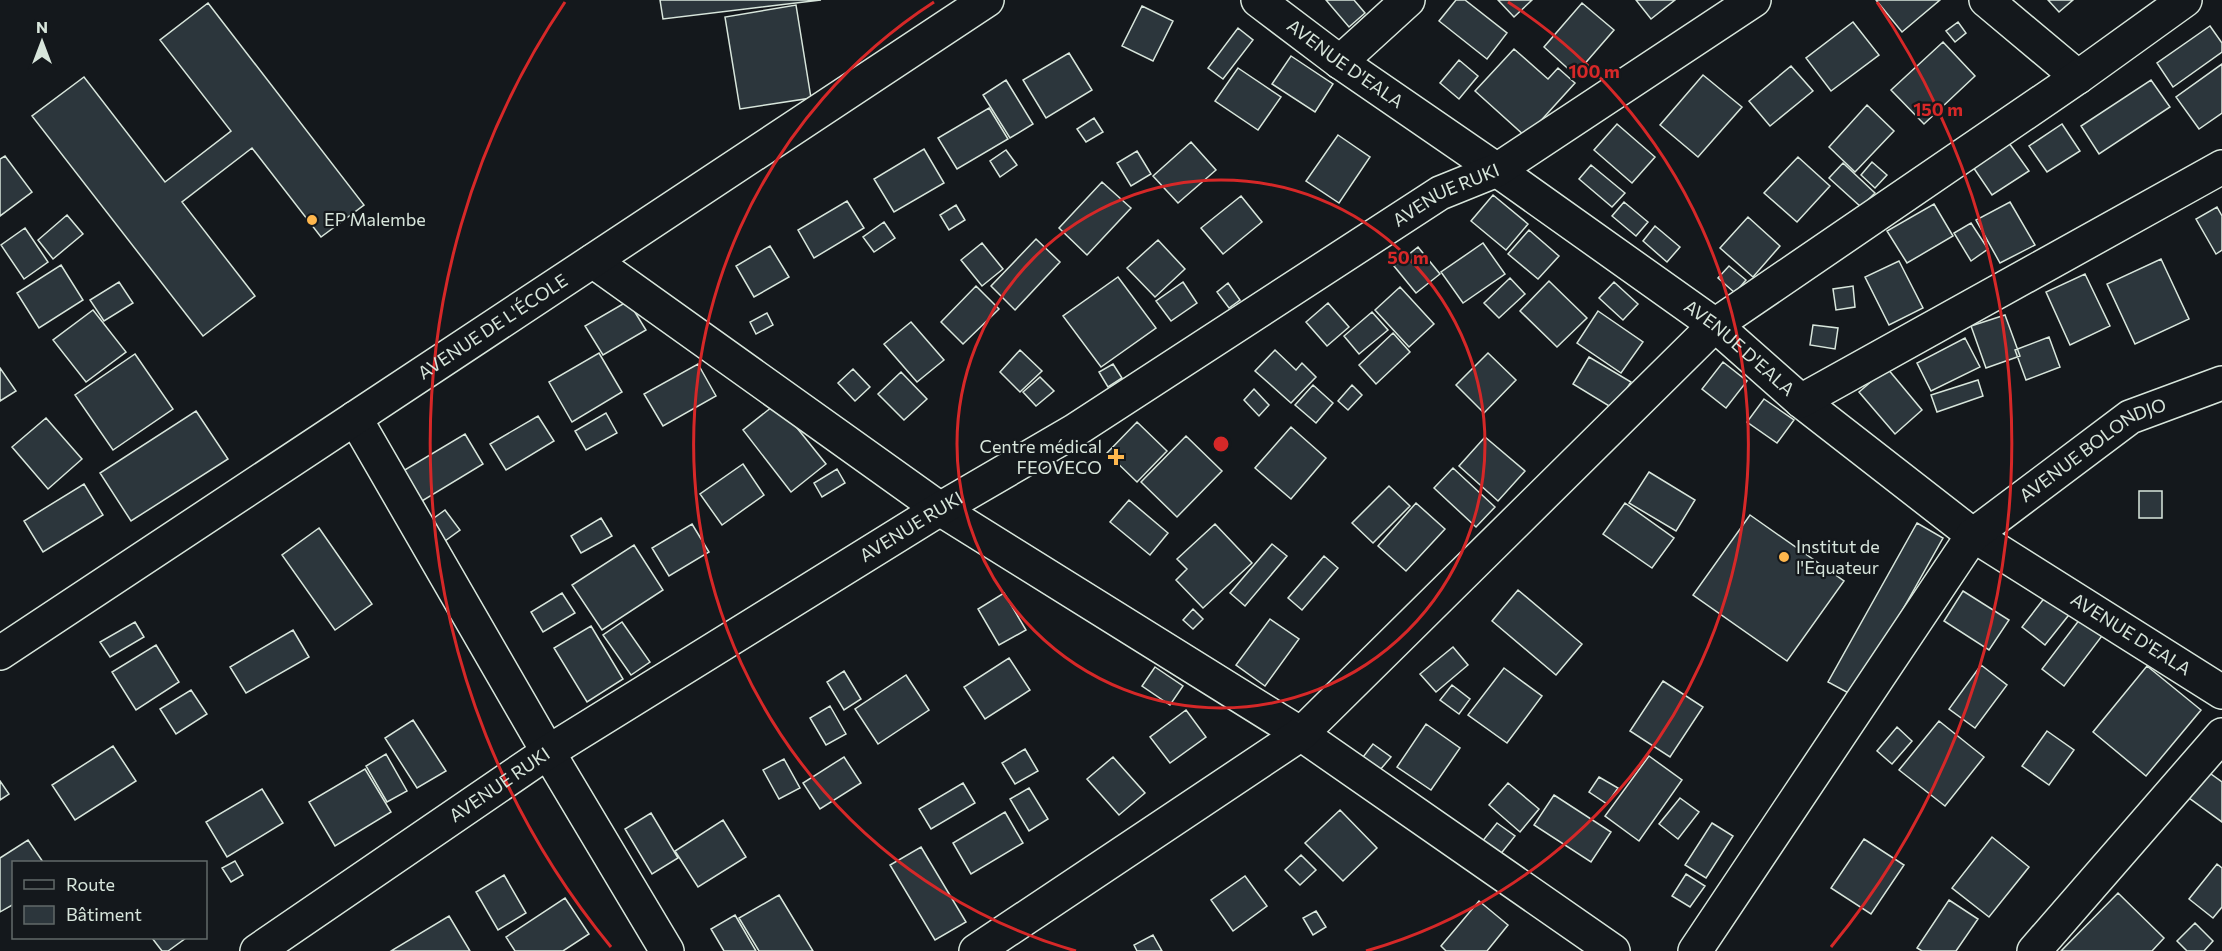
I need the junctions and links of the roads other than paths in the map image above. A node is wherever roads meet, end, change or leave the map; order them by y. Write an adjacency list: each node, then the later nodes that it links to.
1 (987, 0): 11 (street, AVENUE DE L'ÉCOLE)
2 (1258, 0): 7 (street, AVENUE D'EALA)
3 (1408, 0): 7 (street)
4 (1754, 0): 10 (street, AVENUE RUKI)
5 (1986, 0): 8 (street)
6 (2185, 0): 8 (street)
7 (1341, 62): 10 (street, AVENUE D'EALA)
8 (2078, 77): 12 (street)
9 (2222, 167): 14 (street)
10 (1497, 170): 12 (street, AVENUE D'EALA); 16 (street, AVENUE RUKI)
11 (593, 261): 15 (street, AVENUE DE L'ÉCOLE); 16 (street)
12 (1714, 325): 14 (street, AVENUE D'EALA); 20 (street)
13 (2222, 383): 17 (street, AVENUE BOLONDJO)
14 (1802, 401): 17 (street, AVENUE D'EALA)
15 (355, 418): 18 (street, AVENUE DE L'ÉCOLE); 22 (street)
16 (940, 509): 20 (street); 22 (street, AVENUE RUKI)
17 (1973, 535): 19 (street, AVENUE D'EALA); 27 (street, AVENUE BOLONDJO)
18 (0, 653)
19 (2222, 692)
20 (1301, 734): 25 (street); 26 (street)
21 (2222, 735): 28 (street)
22 (548, 752): 23 (street, AVENUE RUKI); 24 (street)
23 (257, 951)
24 (667, 951)
25 (976, 951)
26 (1613, 951)
27 (1695, 951)
28 (2034, 951)

